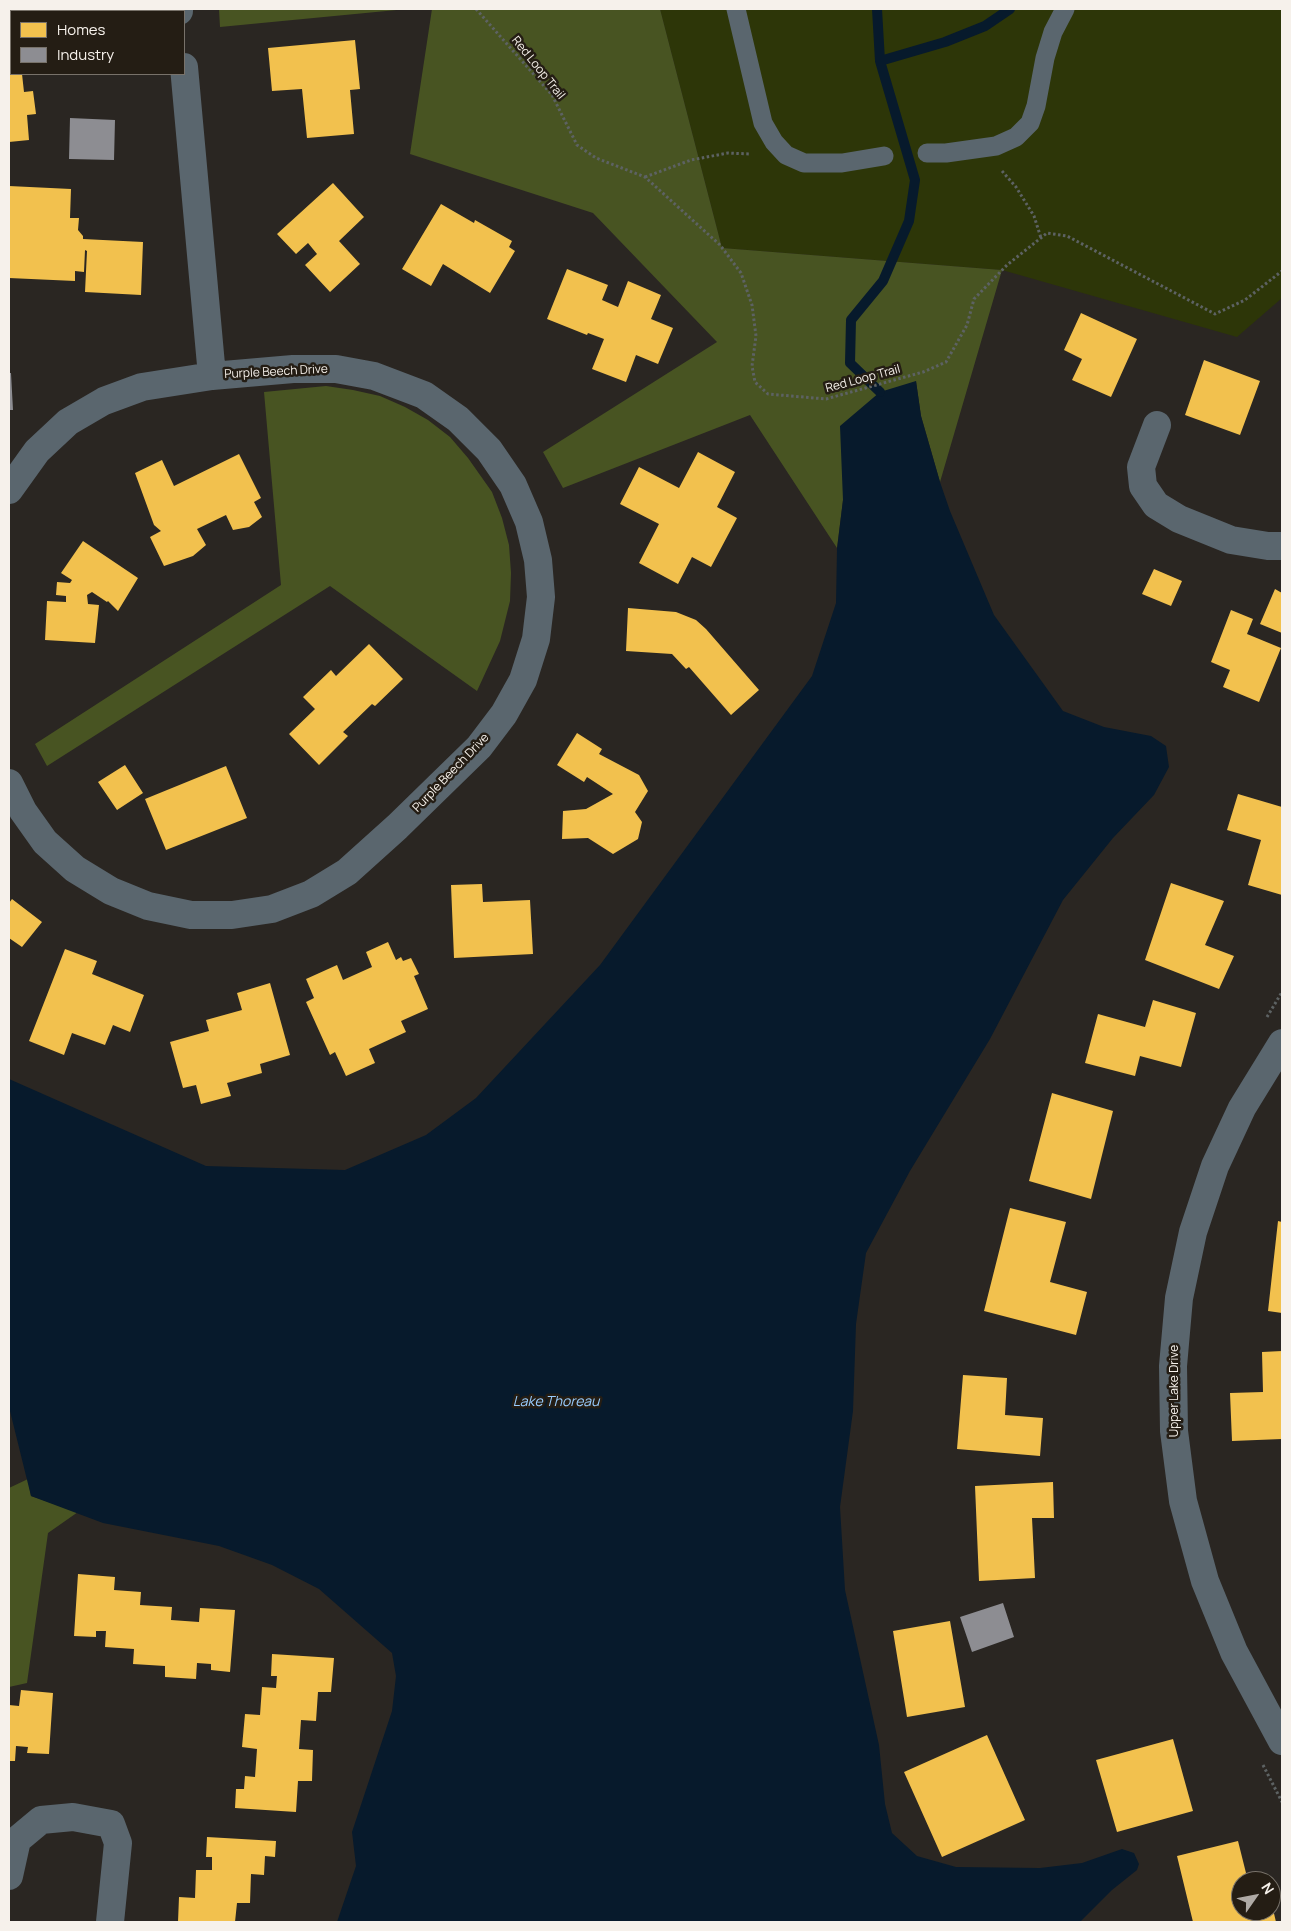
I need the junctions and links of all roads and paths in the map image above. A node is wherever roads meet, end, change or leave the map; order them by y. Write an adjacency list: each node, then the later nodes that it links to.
1 (476, 9): 9 (path, Red Loop Trail)
2 (736, 9): 7 (lane)
3 (1064, 9): 5 (lane)
4 (185, 75): 12 (street, Purple Beech Drive)
5 (971, 149): 6 (lane); 10 (path)
6 (927, 153)
7 (786, 156): 8 (lane); 9 (path)
8 (884, 156)
9 (645, 177): 10 (path, Red Loop Trail)
10 (1041, 238): 11 (path)
11 (1282, 271)
12 (212, 376): 14 (street, Purple Beech Drive); 16 (street, Purple Beech Drive)
13 (1157, 425): 15 (street)
14 (9, 490)
15 (1282, 546)
16 (9, 783)
17 (1282, 1043): 18 (street, Upper Lake Drive)
18 (1282, 1741)
19 (9, 1876): 20 (street)
20 (110, 1922)

